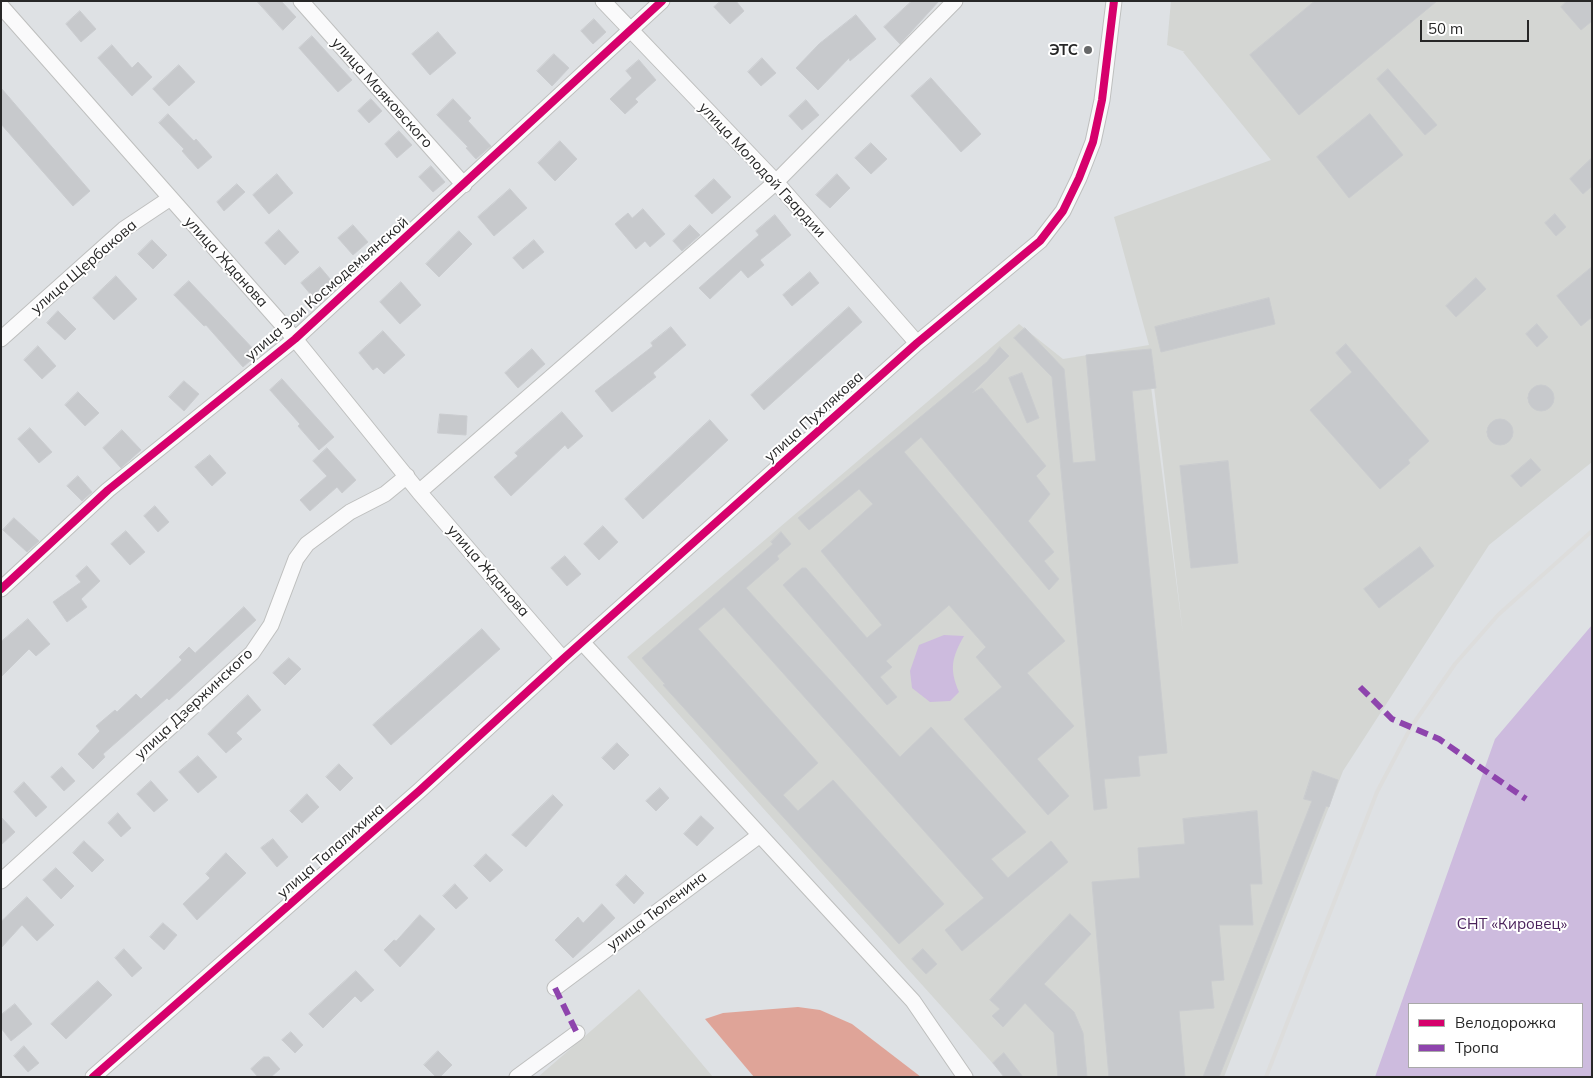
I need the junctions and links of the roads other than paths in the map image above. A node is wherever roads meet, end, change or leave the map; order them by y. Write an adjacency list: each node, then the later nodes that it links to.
1 (301, 1): 9 (street, улица Маяковского)
2 (602, 1): 7 (street, улица Молодой Гвардии)
3 (662, 1): 7 (street, улица Зои Космодемьянской)
4 (955, 1): 8 (street)
5 (1114, 1): 13 (street, улица Пухлякова)
6 (1, 6): 10 (street, улица Жданова)
7 (630, 32): 8 (street, улица Молодой Гвардии); 9 (street, улица Зои Космодемьянской)
8 (776, 182): 13 (street, улица Молодой Гвардии); 15 (street)
9 (464, 185): 12 (street, улица Зои Космодемьянской)
10 (169, 199): 11 (street, улица Щербакова); 12 (street, улица Жданова)
11 (1, 339)
12 (295, 339): 14 (street, улица Жданова); 16 (street, улица Зои Космодемьянской)
13 (917, 343): 17 (street, улица Пухлякова)
14 (407, 476): 15 (street, улица Жданова); 20 (street, улица Дзержинского)
15 (419, 492): 18 (street, улица Жданова)
16 (1, 589)
17 (582, 642): 18 (street, улица Талалихина); 19 (street)
18 (563, 659): 23 (street, улица Талалихина)
19 (760, 835): 21 (street, улица Тюленина); 25 (street)
20 (1, 881)
21 (555, 988)
22 (577, 1033): 24 (street)
23 (93, 1077)
24 (517, 1077)
25 (965, 1077)

